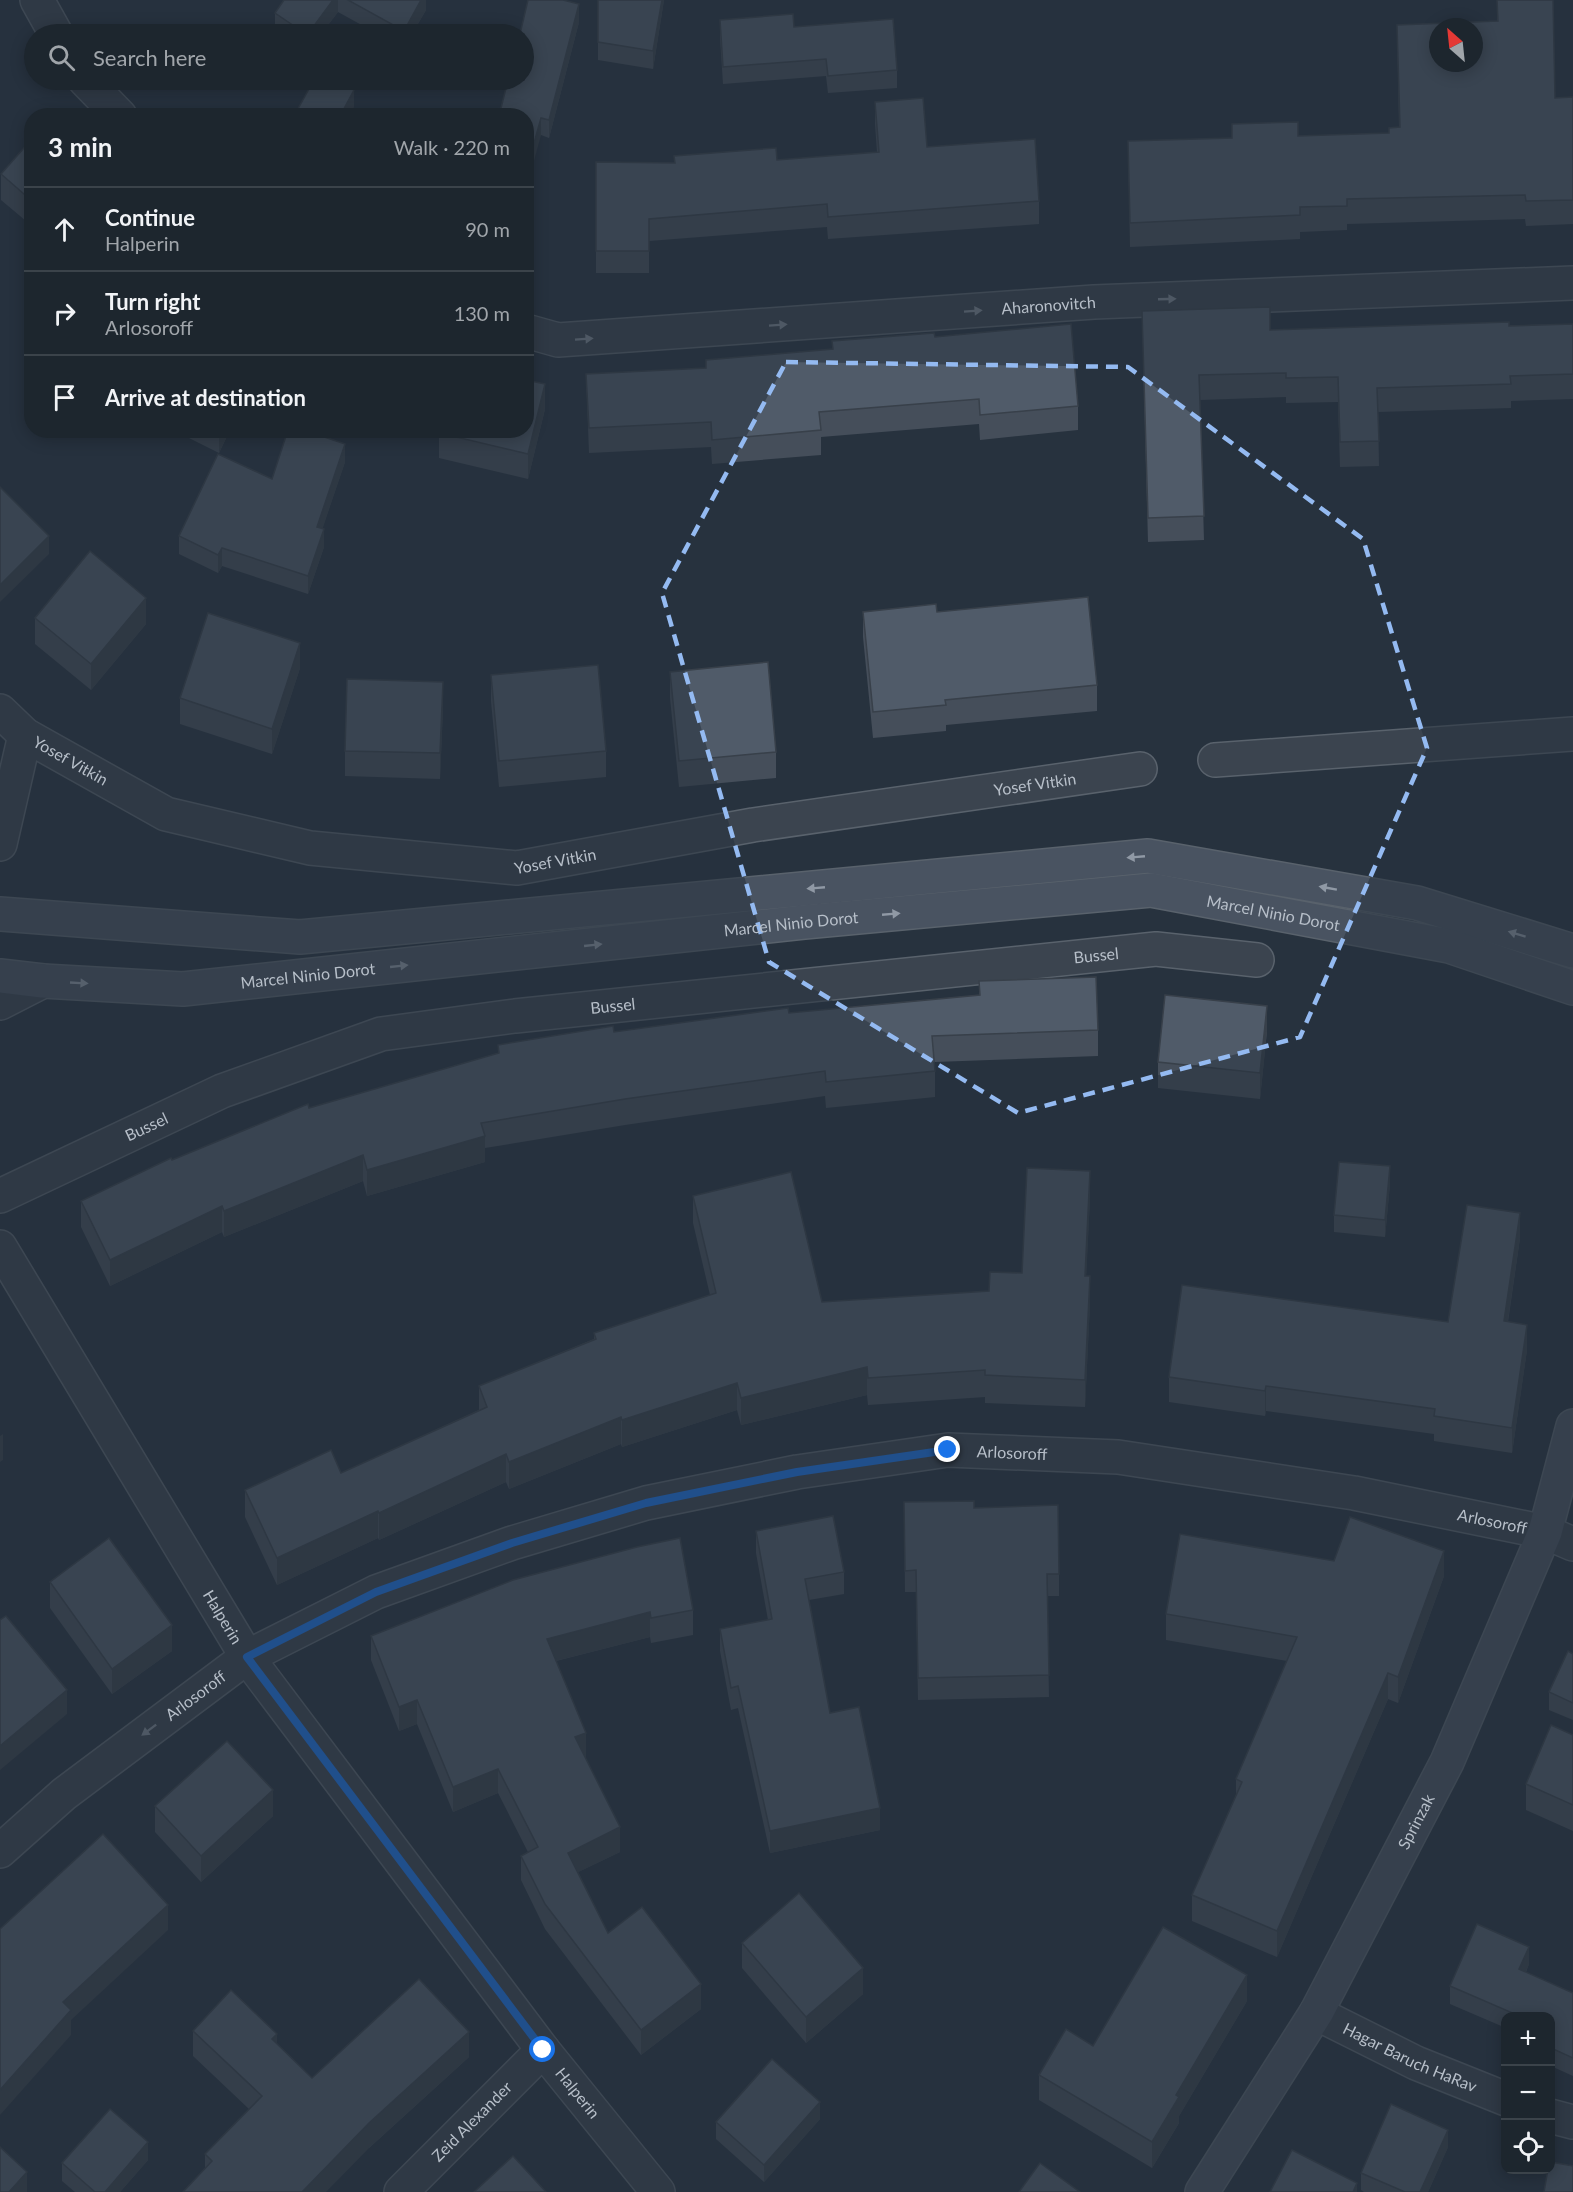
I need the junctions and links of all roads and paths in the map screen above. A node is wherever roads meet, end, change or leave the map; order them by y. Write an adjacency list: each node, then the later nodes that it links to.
1 (37, 0): 2 (street)
2 (50, 24)
3 (95, 90): 4 (street)
4 (112, 108)
5 (1573, 282): 6 (street, Aharonovitch, one-way to 5)
6 (534, 333)
7 (0, 711): 9 (street, Yosef Vitkin)
8 (1573, 734): 10 (street)
9 (25, 735): 11 (street, Yosef Vitkin); 12 (street)
10 (1215, 760)
11 (1140, 770)
12 (0, 844)
13 (0, 914): 14 (street, Marcel Ninio Dorot, one-way to 13)
14 (1573, 951)
15 (1257, 960): 20 (street, Bussel)
16 (0, 976): 17 (street, Marcel Ninio Dorot)
17 (43, 981): 18 (street, Marcel Ninio Dorot, one-way to 18); 19 (street)
18 (1573, 988)
19 (0, 1003)
20 (0, 1196)
21 (0, 1247): 24 (street, Halperin)
22 (1573, 1426): 23 (street, Sprinzak)
23 (1559, 1538): 24 (street, Arlosoroff); 26 (street, Sprinzak)
24 (247, 1657): 25 (street, Arlosoroff, one-way to 25); 27 (street, Halperin)
25 (0, 1851)
26 (1316, 2013): 28 (street, Hagar Baruch HaRav); 33 (street, Sprinzak)
27 (543, 2050): 31 (street, Zeid Alexander); 32 (street, Halperin)
28 (1501, 2097)
29 (1555, 2117): 30 (street)
30 (1573, 2122)
31 (401, 2192)
32 (658, 2192)
33 (1202, 2192)

